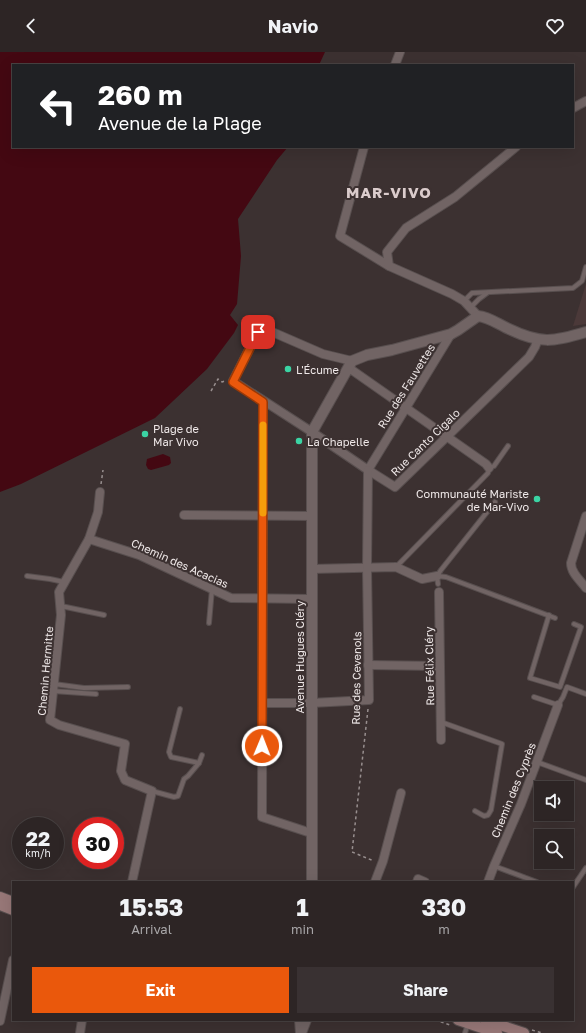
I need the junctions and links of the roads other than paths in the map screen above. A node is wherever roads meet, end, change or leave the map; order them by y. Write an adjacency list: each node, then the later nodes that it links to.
1 (400, 52): 2 (street)
2 (395, 64)
3 (586, 101): 4 (street)
4 (574, 107)
5 (364, 148): 7 (street)
6 (515, 148): 7 (street)
7 (389, 266): 10 (street)
8 (586, 267): 9 (lane)
9 (488, 293): 10 (lane); 11 (lane)
10 (464, 301): 11 (street)
11 (470, 309): 12 (street)
12 (478, 316): 14 (street); 15 (street)
13 (586, 332): 15 (street)
14 (451, 334): 16 (street); 18 (street, Rue des Fauvettes)
15 (538, 339): 20 (street, Rue Canto Cigalo)
16 (350, 364): 17 (street, Rue Canto Cigalo); 18 (street); 19 (street)
17 (263, 402): 19 (street, Rue Canto Cigalo); 27 (street)
18 (406, 408): 20 (street); 23 (street, Rue des Fauvettes)
19 (312, 432): 23 (street, Rue Canto Cigalo); 28 (street, Avenue Hugues Cléry)
20 (447, 436): 22 (street); 23 (street, Rue Canto Cigalo)
21 (508, 446): 22 (lane)
22 (489, 468): 31 (lane)
23 (368, 470): 32 (street, Rue des Cevenols)
24 (100, 492): 30 (street, Chemin Hermitte)
25 (495, 502): 36 (lane)
26 (184, 515): 27 (street)
27 (263, 516): 28 (street); 39 (street)
28 (312, 516): 33 (street, Avenue Hugues Cléry)
29 (586, 516): 37 (street)
30 (89, 539): 35 (street, Chemin Hermitte); 38 (street, Chemin des Acacias)
31 (396, 567): 32 (street); 36 (street)
32 (367, 568): 33 (street); 47 (street, Rue des Cevenols)
33 (311, 569): 40 (street, Avenue Hugues Cléry)
34 (27, 576): 35 (lane)
35 (65, 583): 41 (street, Chemin Hermitte)
36 (438, 584): 43 (lane); 48 (street, Rue Félix Cléry)
37 (586, 588)
38 (212, 589): 39 (street, Chemin des Acacias); 45 (lane)
39 (263, 599): 40 (street, Chemin des Acacias); 54 (street)
40 (311, 599): 55 (street, Avenue Hugues Cléry)
41 (60, 606): 42 (lane); 49 (street, Chemin Hermitte)
42 (104, 615)
43 (549, 615): 44 (lane); 46 (lane)
44 (555, 618)
45 (209, 623)
46 (574, 624)
47 (368, 665): 48 (street); 55 (street, Rue des Cevenols)
48 (439, 666): 58 (street, Rue Félix Cléry)
49 (54, 688): 50 (lane); 51 (lane); 64 (street, Chemin Hermitte)
50 (128, 688)
51 (96, 694)
52 (586, 694): 56 (lane)
53 (534, 696): 56 (lane)
54 (263, 703): 55 (street); 67 (street)
55 (311, 703): 67 (street, Avenue Hugues Cléry)
56 (558, 705): 61 (street, Chemin des Cyprès)
57 (180, 709): 62 (lane)
58 (441, 722): 59 (street, Rue Félix Cléry); 66 (lane)
59 (441, 740)
60 (202, 755): 62 (lane)
61 (537, 762): 63 (lane); 68 (street, Chemin des Cyprès)
62 (199, 763): 64 (lane)
63 (586, 780)
64 (152, 791): 70 (street)
65 (401, 793): 72 (street)
66 (475, 811)
67 (311, 833): 71 (street, Avenue Hugues Cléry)
68 (494, 866): 73 (street, Chemin des Cyprès); 74 (lane)
69 (586, 868): 75 (lane)
70 (132, 881)
71 (312, 881)
72 (375, 881)
73 (488, 881)
74 (534, 881)
75 (574, 886)
76 (0, 897): 77 (main road)
77 (12, 902)
78 (0, 905): 79 (main road)
79 (12, 910)
80 (12, 965): 81 (street)
81 (0, 1020)
82 (82, 1021): 87 (street)
83 (300, 1021): 88 (street)
84 (307, 1021): 88 (street)
85 (488, 1021): 90 (main road)
86 (468, 1026): 89 (main road)
87 (80, 1033)
88 (301, 1033)
89 (497, 1033)
90 (524, 1033)

